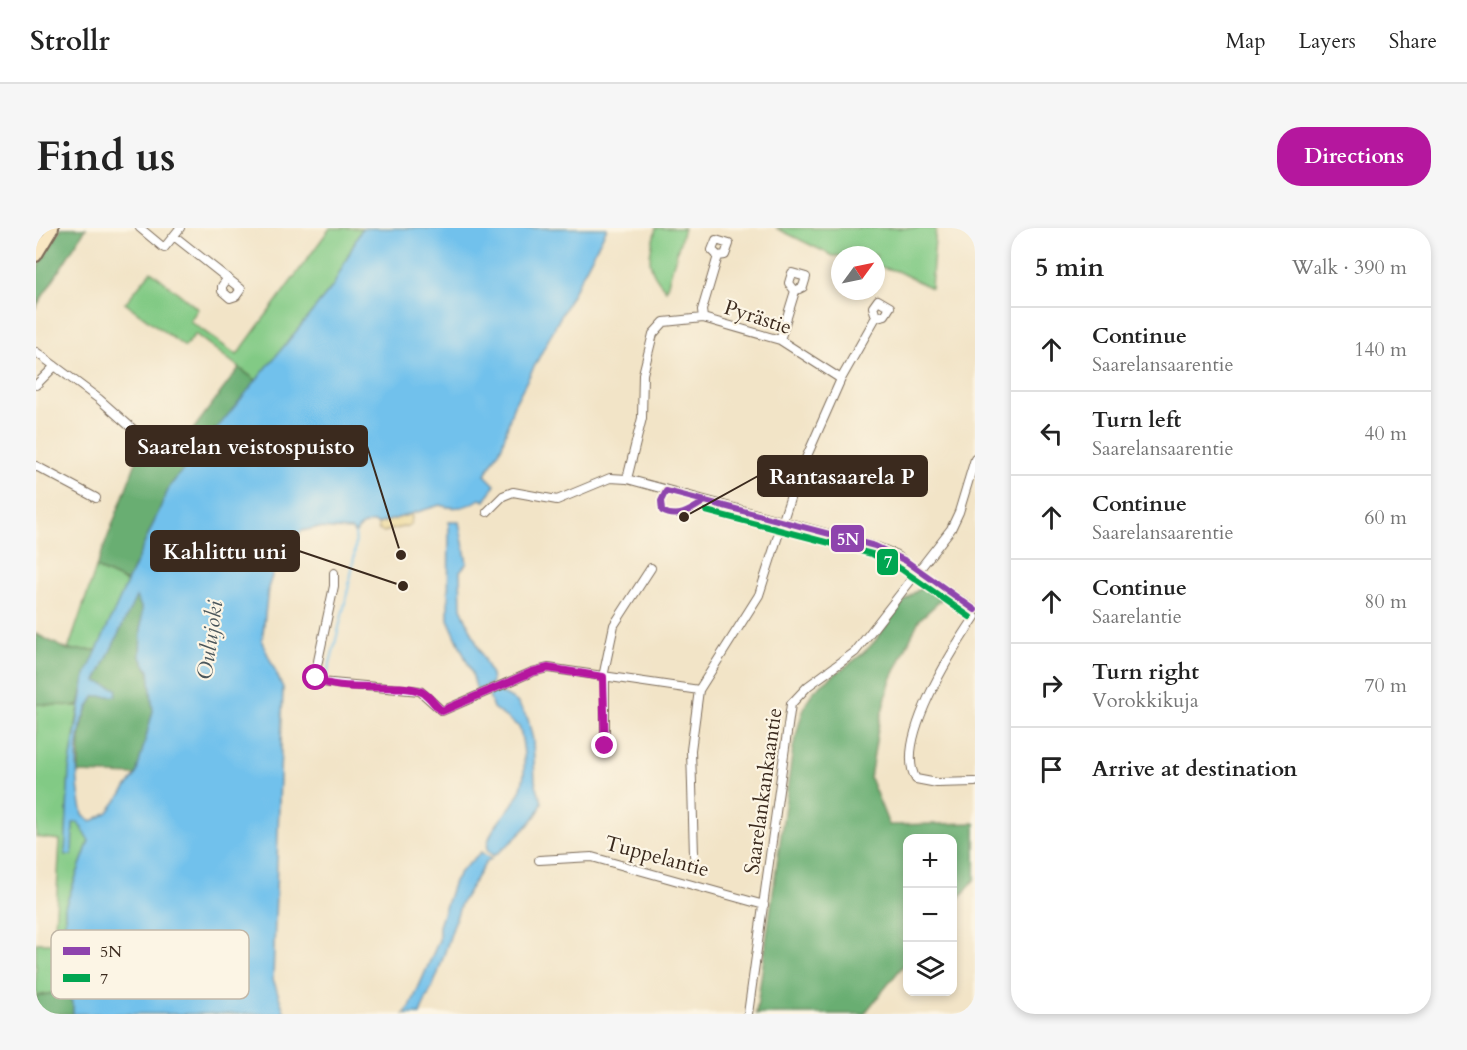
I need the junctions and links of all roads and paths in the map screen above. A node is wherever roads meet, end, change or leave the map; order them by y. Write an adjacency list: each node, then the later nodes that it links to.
1 (53, 228): 5 (main road)
2 (140, 228): 4 (street)
3 (180, 228): 4 (street)
4 (174, 236): 7 (street)
5 (36, 256)
6 (718, 256): 10 (street)
7 (228, 278)
8 (795, 291): 11 (street)
9 (876, 317): 14 (street)
10 (703, 318): 11 (street, Pyrästie); 19 (street, Pyrästie)
11 (780, 340): 14 (street, Pyrästie)
12 (36, 352): 13 (street)
13 (55, 366): 15 (street); 16 (street)
14 (841, 379): 22 (street)
15 (36, 385)
16 (152, 446)
17 (975, 459): 24 (street, Saarelankankaantie)
18 (36, 466): 20 (street)
19 (627, 479): 21 (street); 22 (street)
20 (96, 498)
21 (487, 512)
22 (782, 522): 24 (street); 29 (street)
23 (651, 568): 28 (street)
24 (918, 570): 26 (street); 34 (street, Saarelankankaantie)
25 (334, 573): 28 (street)
26 (975, 610)
27 (975, 617): 31 (street)
28 (604, 678): 29 (street); 30 (street)
29 (699, 690): 32 (street)
30 (605, 746)
31 (975, 782)
32 (694, 855)
33 (538, 860): 34 (street, Tuppelantie)
34 (764, 905): 35 (street, Saarelankankaantie)
35 (748, 1014)

